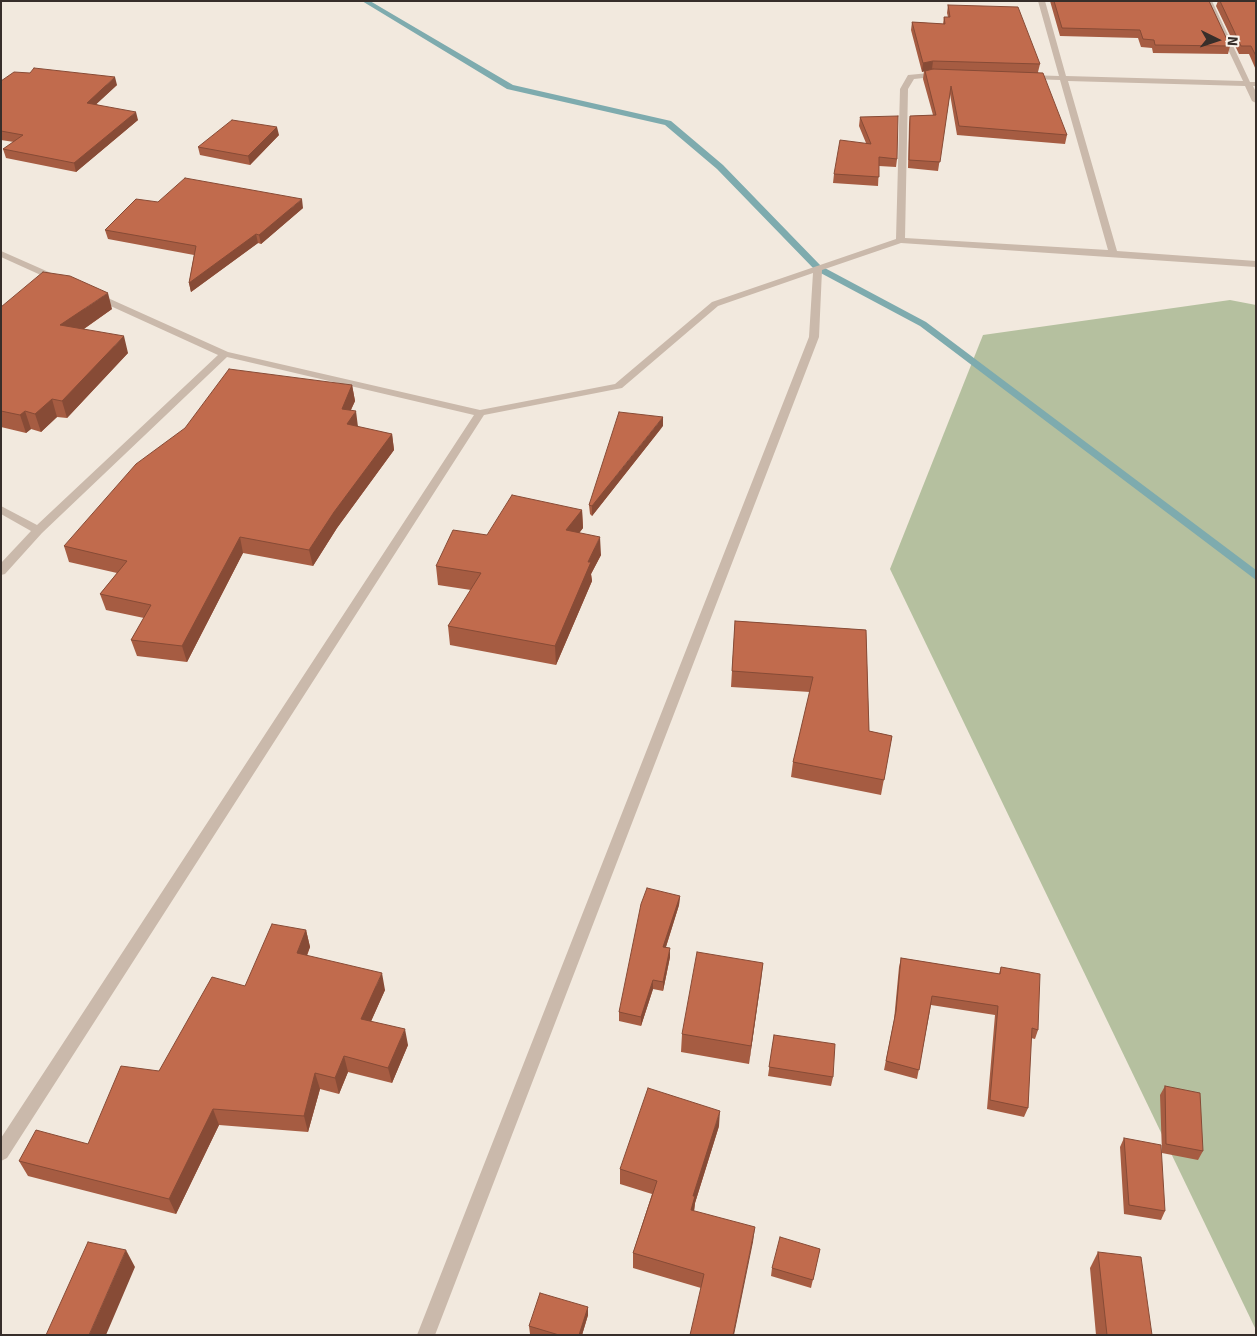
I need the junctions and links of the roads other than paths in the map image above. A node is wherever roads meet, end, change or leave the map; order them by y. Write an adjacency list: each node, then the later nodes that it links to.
1 (1041, 1): 5 (street)
2 (1208, 1): 6 (street)
3 (951, 74): 9 (street)
4 (1016, 76): 5 (street)
5 (1062, 78): 6 (street); 10 (street)
6 (1247, 84): 7 (street); 8 (street)
7 (1256, 84)
8 (1256, 101)
9 (900, 240): 10 (street); 13 (street)
10 (1113, 253): 12 (street)
11 (1, 254): 14 (street)
12 (1256, 264)
13 (818, 268): 17 (street); 22 (street)
14 (64, 282)
15 (91, 294): 16 (street)
16 (225, 354): 17 (street); 19 (street)
17 (480, 413): 21 (street)
18 (1, 509): 19 (street)
19 (38, 530): 20 (street)
20 (1, 571)
21 (1, 1153)
22 (426, 1335)

